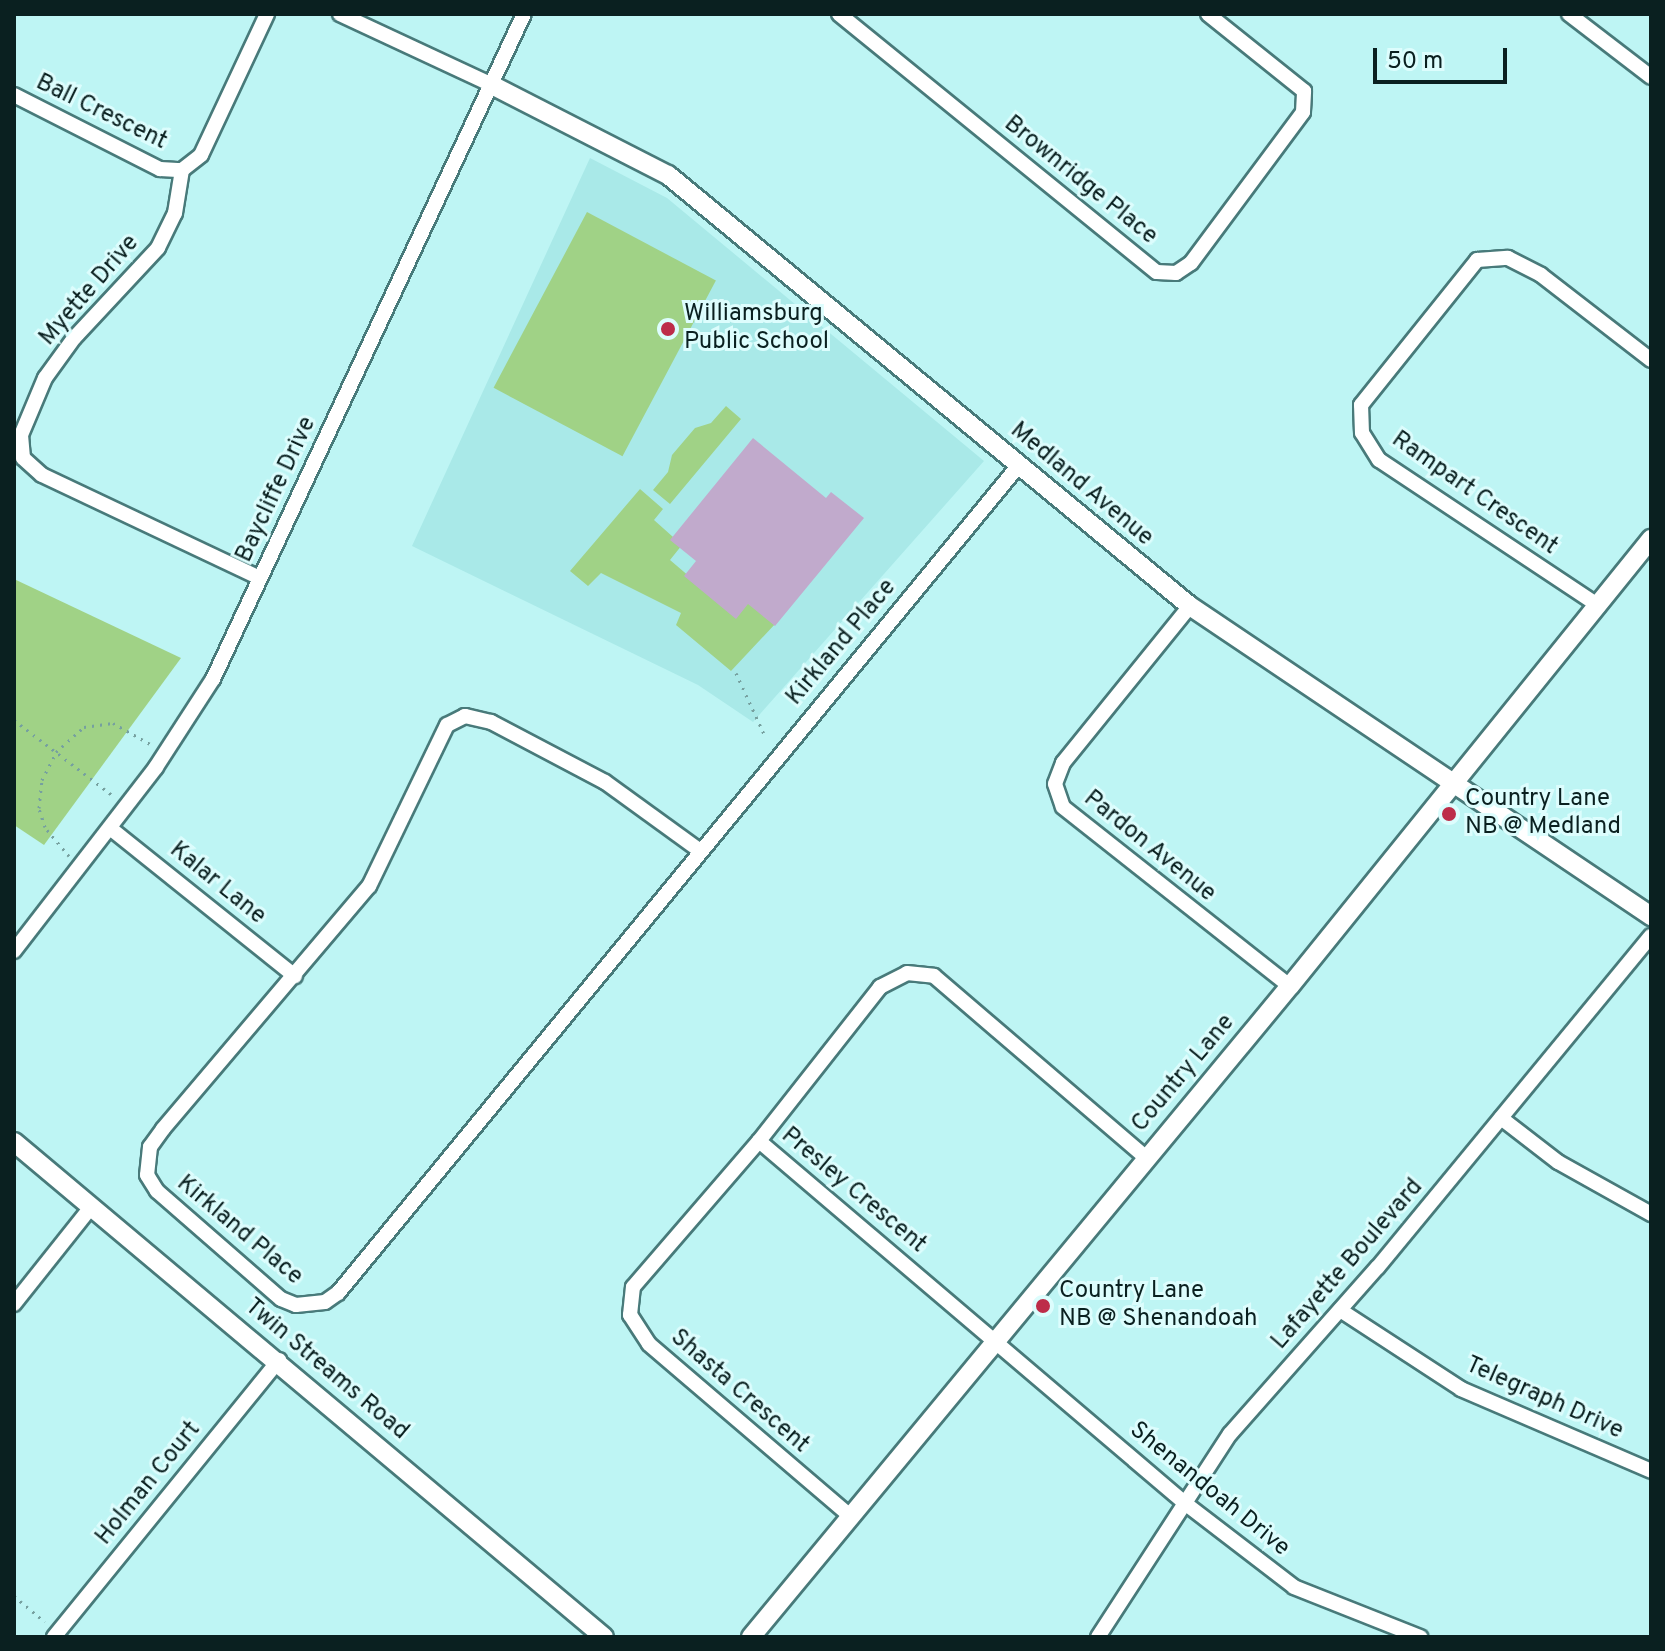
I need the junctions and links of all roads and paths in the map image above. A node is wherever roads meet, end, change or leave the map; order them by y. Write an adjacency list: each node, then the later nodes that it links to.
1 (267, 14): 10 (street, Ball Crescent)
2 (340, 14): 8 (street)
3 (524, 14): 8 (street, Baycliffe Drive)
4 (839, 14): 5 (street, Brownridge Place)
5 (1208, 14)
6 (1569, 14): 7 (street)
7 (1651, 77)
8 (490, 84): 12 (street, Medland Avenue); 14 (street, Baycliffe Drive)
9 (14, 95): 10 (street, Ball Crescent)
10 (182, 170): 14 (street, Myette Drive)
11 (1651, 360): 16 (street, Rampart Crescent)
12 (1019, 465): 15 (street, Medland Avenue); 25 (street, Kirkland Place)
13 (1651, 539): 16 (street, Country Lane)
14 (260, 578): 21 (street, Baycliffe Drive)
15 (1190, 606): 22 (street, Medland Avenue); 31 (street, Pardon Avenue)
16 (1599, 606): 22 (street, Country Lane)
17 (736, 673): 19 (path)
18 (14, 720): 20 (path)
19 (764, 734)
20 (56, 752): 21 (path); 23 (path); 26 (path)
21 (166, 753): 23 (street, Baycliffe Drive)
22 (1454, 785): 27 (street, Medland Avenue); 31 (street, Country Lane)
23 (127, 806): 24 (street, Baycliffe Drive)
24 (110, 828): 26 (street, Baycliffe Drive); 30 (street, Kalar Lane)
25 (699, 850): 30 (street, Kirkland Place); 30 (street, Kirkland Place)
26 (79, 868): 29 (street, Baycliffe Drive)
27 (1651, 916)
28 (1651, 936): 32 (street, Lafayette Boulevard)
29 (14, 951)
30 (295, 976)
31 (1290, 986): 35 (street, Country Lane)
32 (1501, 1118): 37 (street); 39 (street, Lafayette Boulevard)
33 (759, 1141): 35 (street, Presley Crescent); 40 (street, Presley Crescent); 44 (street, Shasta Crescent)
34 (14, 1142): 36 (street, Twin Streams Road)
35 (1145, 1157): 40 (street, Country Lane)
36 (92, 1206): 38 (street); 41 (street, Twin Streams Road)
37 (1651, 1214)
38 (14, 1304)
39 (1340, 1310): 42 (street, Telegraph Drive); 43 (street, Lafayette Boulevard)
40 (994, 1339): 43 (street, Shenandoah Drive); 44 (street, Country Lane)
41 (279, 1360): 46 (street, Holman Court); 47 (street, Twin Streams Road)
42 (1651, 1471)
43 (1186, 1504): 49 (street, Lafayette Boulevard); 50 (street, Shenandoah Drive)
44 (849, 1515): 48 (street, Country Lane)
45 (14, 1596): 46 (path)
46 (56, 1634)
47 (604, 1637)
48 (751, 1637)
49 (1098, 1637)
50 (1420, 1637)

